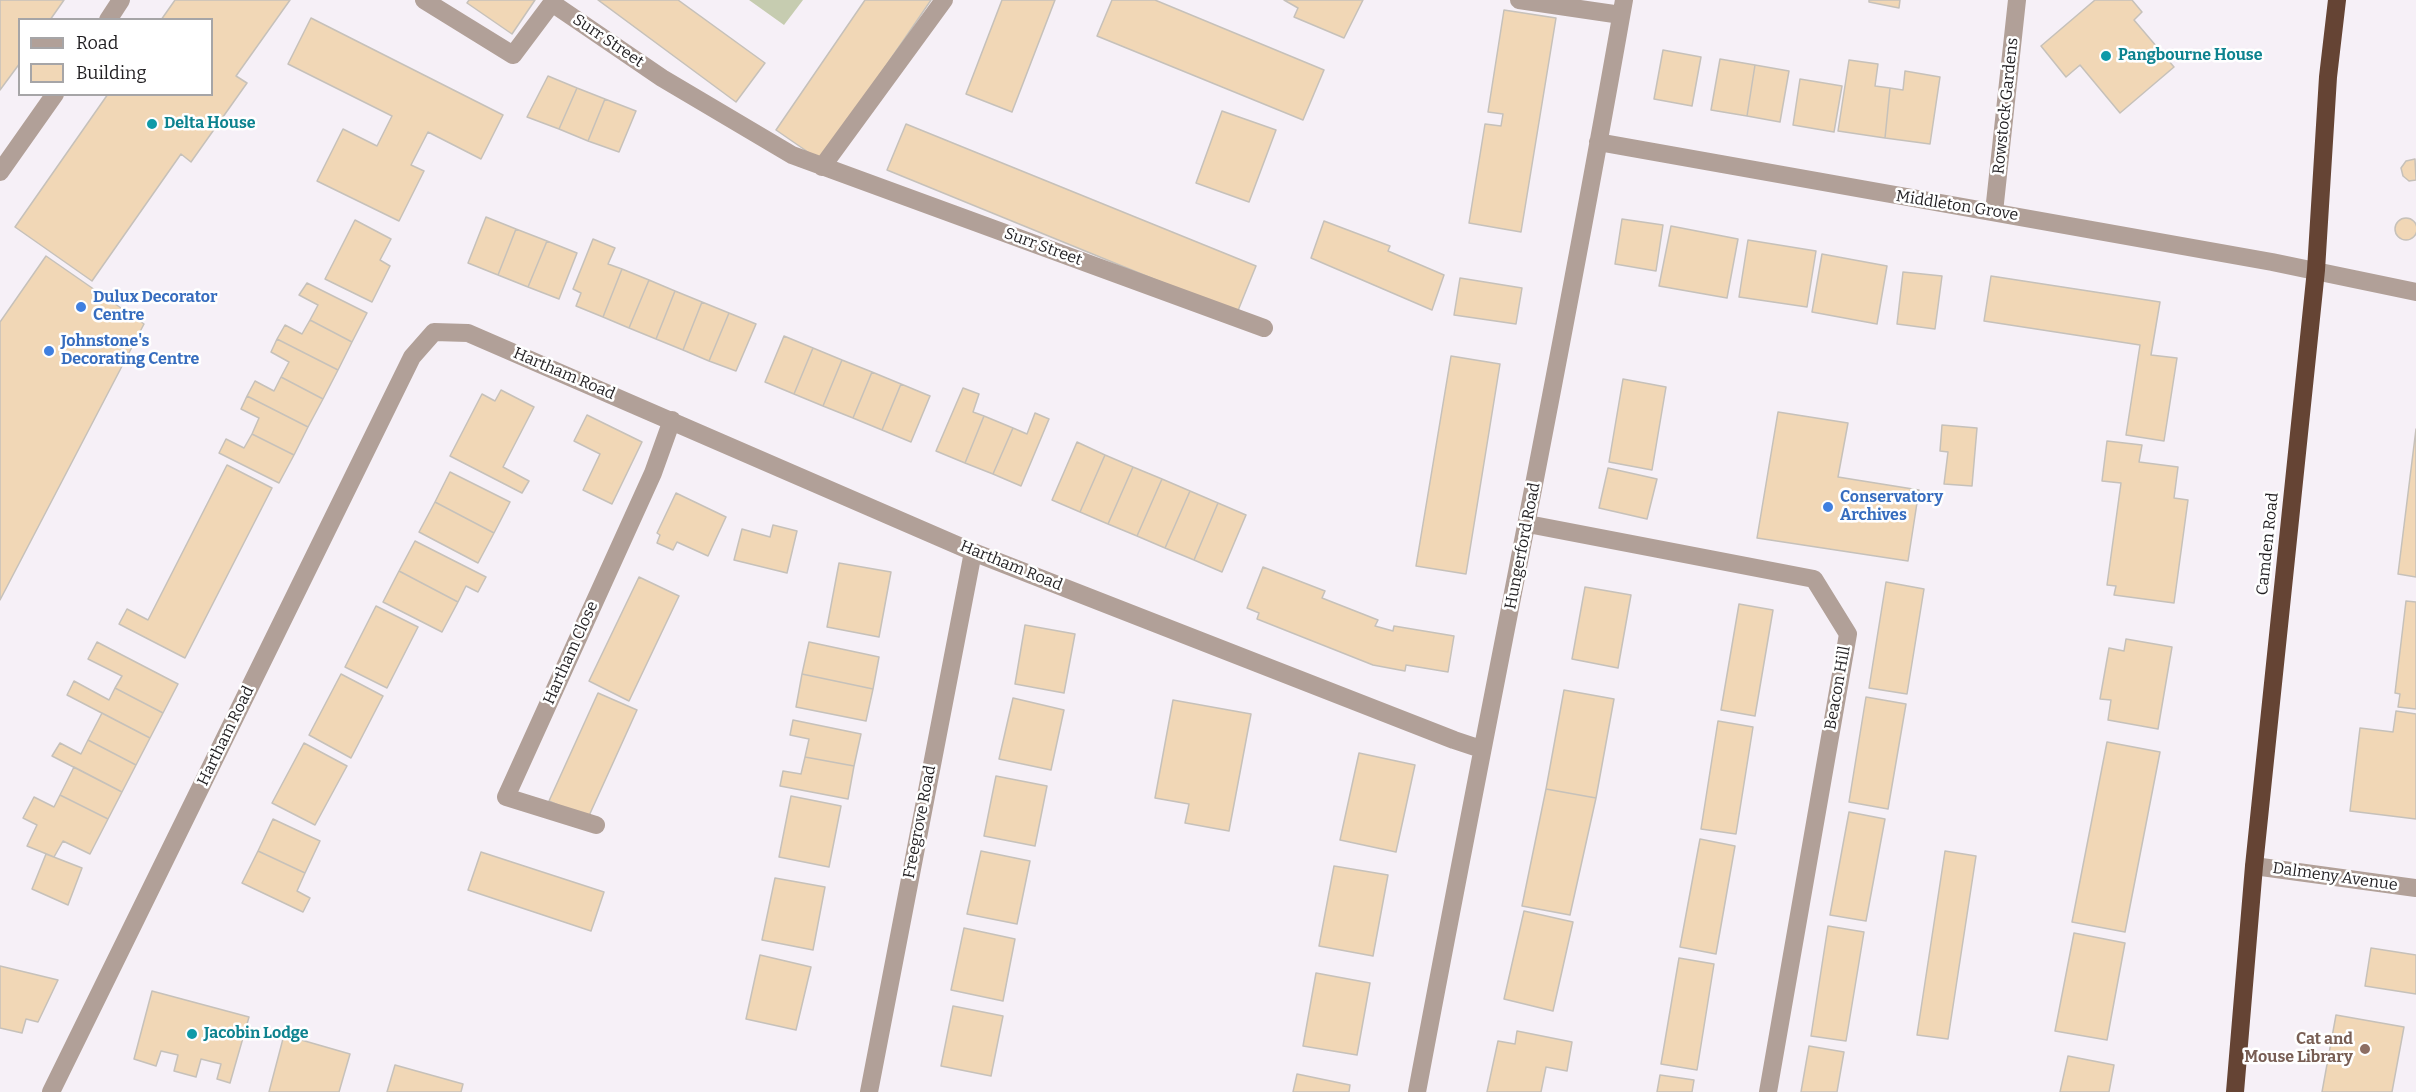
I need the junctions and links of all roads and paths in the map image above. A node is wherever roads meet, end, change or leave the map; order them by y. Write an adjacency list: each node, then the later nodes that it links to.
1 (121, 0): 9 (street)
2 (424, 0): 7 (street, Surr Street)
3 (944, 0): 12 (street)
4 (1519, 0): 8 (street)
5 (2017, 0): 14 (street, Rowstock Gardens)
6 (2337, 0): 15 (highway, Camden Road)
7 (553, 2): 12 (street, Surr Street)
8 (1622, 8): 11 (street, Hungerford Road)
9 (109, 18)
10 (54, 96): 13 (street)
11 (1598, 142): 14 (street, Middleton Grove); 19 (street, Hungerford Road)
12 (822, 167): 17 (street, Surr Street)
13 (0, 172)
14 (1994, 212): 15 (street, Middleton Grove)
15 (2316, 270): 16 (street, Middleton Grove); 23 (highway, Camden Road)
16 (2416, 292)
17 (1264, 328)
18 (672, 420): 20 (street, Hartham Road); 22 (street, Hartham Close); 25 (street, Hartham Road)
19 (1528, 524): 21 (street, Hungerford Road); 28 (street, Beacon Hill)
20 (973, 552): 21 (street, Hartham Road); 26 (street, Freegrove Road)
21 (1481, 749): 27 (street, Hungerford Road)
22 (597, 825)
23 (2254, 866): 24 (street, Dalmeny Avenue); 29 (highway, Camden Road)
24 (2416, 888)
25 (51, 1092)
26 (869, 1092)
27 (1417, 1092)
28 (1767, 1092)
29 (2235, 1092)

